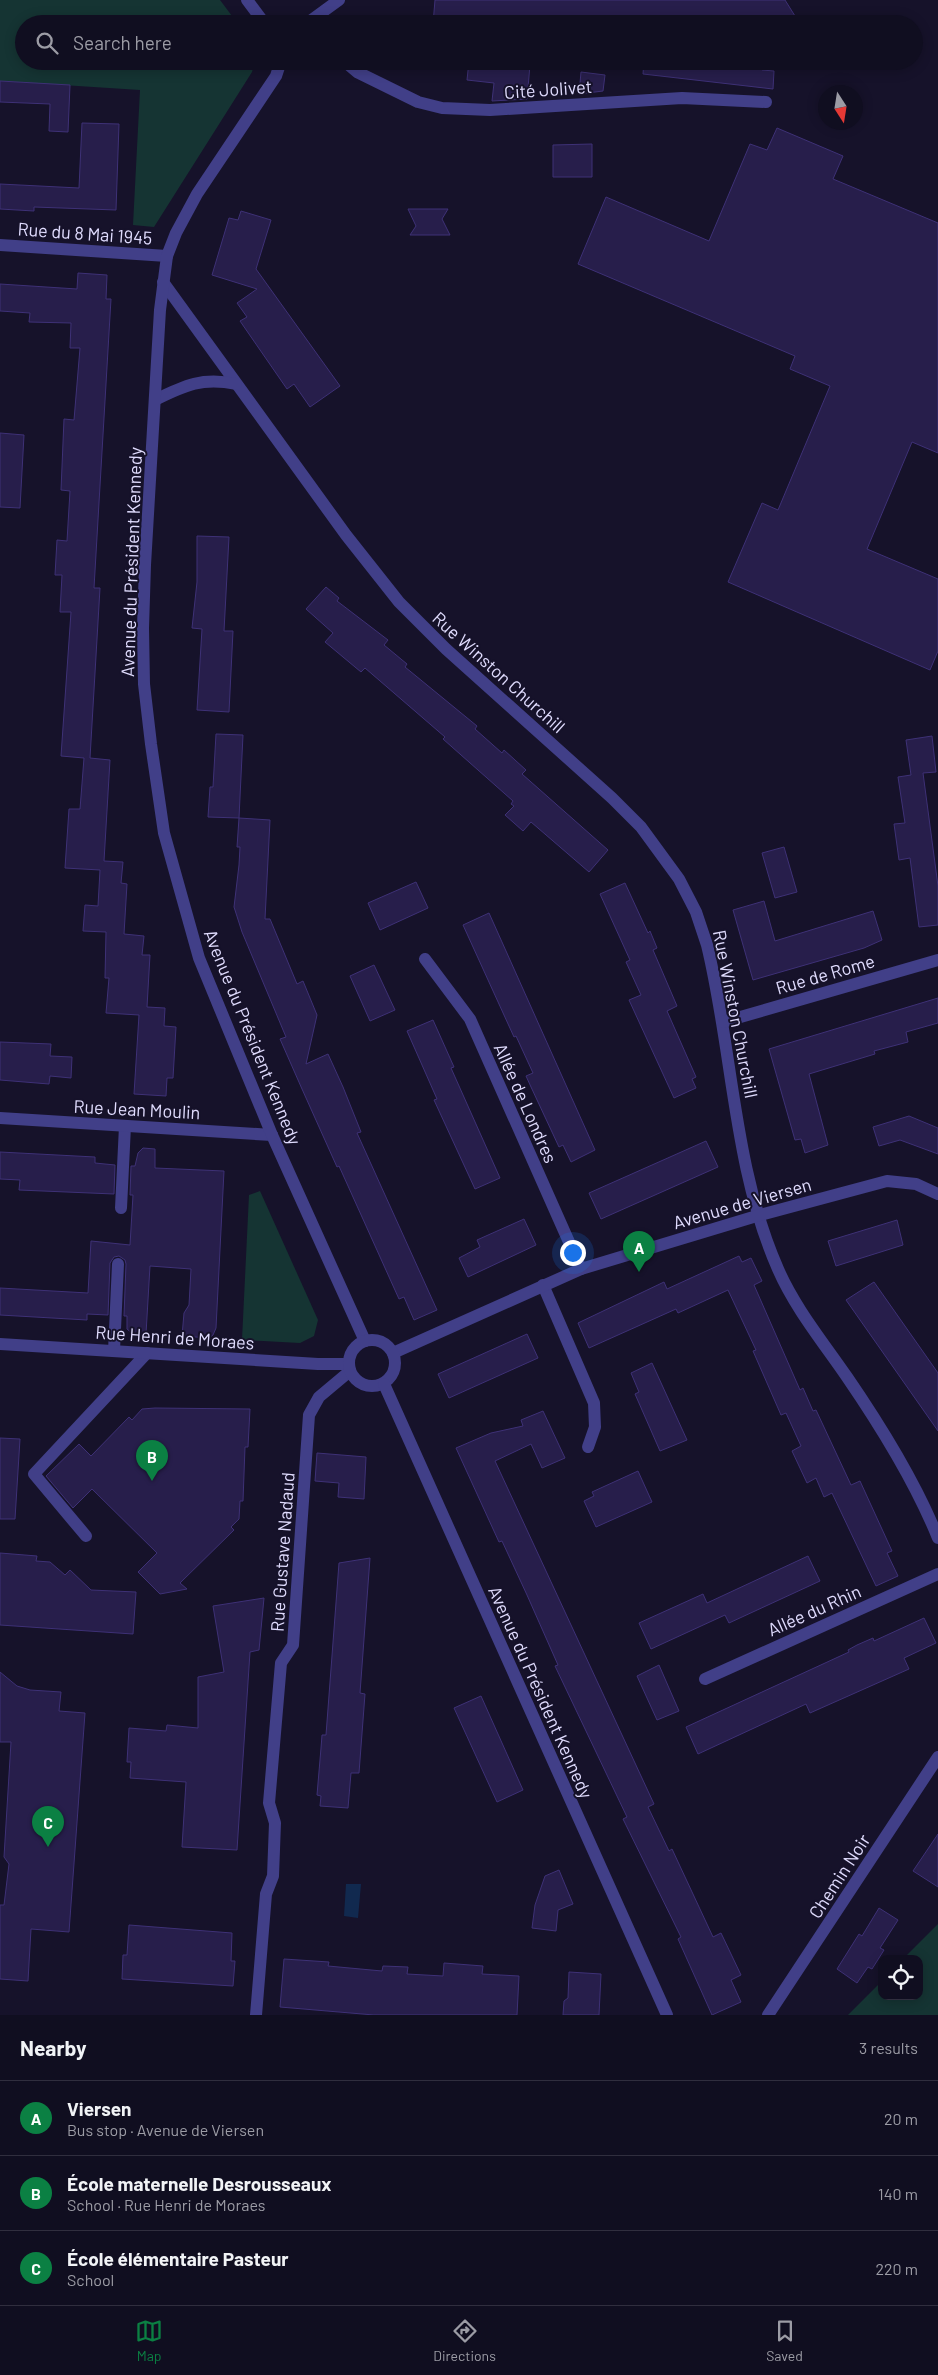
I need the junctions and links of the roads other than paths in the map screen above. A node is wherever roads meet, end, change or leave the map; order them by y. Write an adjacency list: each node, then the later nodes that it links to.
1 (247, 0): 3 (street)
2 (339, 0): 4 (street)
3 (258, 15)
4 (325, 15)
5 (278, 70): 9 (street, Avenue du Président Kennedy)
6 (355, 70): 7 (street, Cité Jolivet)
7 (766, 102)
8 (0, 245): 9 (street, Rue du 8 Mai 1945)
9 (167, 256): 10 (street, Avenue du Président Kennedy)
10 (163, 282): 11 (street, Rue Winston Churchill); 12 (street, Avenue du Président Kennedy)
11 (236, 384): 12 (street); 15 (street, Rue Winston Churchill)
12 (154, 400): 18 (street, Avenue du Président Kennedy)
13 (425, 959): 23 (street, Allée de Londres)
14 (938, 960): 15 (street, Rue de Rome)
15 (722, 1022): 21 (street, Rue Winston Churchill)
16 (0, 1118): 17 (street, Rue Jean Moulin)
17 (125, 1126): 18 (street, Rue Jean Moulin); 20 (street)
18 (272, 1135): 25 (street, Avenue du Président Kennedy)
19 (938, 1194): 21 (street, Avenue de Viersen)
20 (121, 1208)
21 (760, 1215): 23 (street, Avenue de Viersen); 34 (street, Rue Winston Churchill)
22 (118, 1264): 27 (street)
23 (581, 1269): 24 (street, Avenue de Viersen)
24 (543, 1285): 29 (street, Avenue de Viersen); 32 (street)
25 (365, 1341): 29 (street); 30 (street)
26 (0, 1344): 27 (street, Rue Henri de Moraes)
27 (114, 1351): 28 (street, Rue Henri de Moraes)
28 (147, 1353): 30 (street, Rue Henri de Moraes); 33 (street)
29 (393, 1353): 31 (street)
30 (349, 1368): 31 (street); 38 (street, Rue Gustave Nadaud)
31 (384, 1384): 39 (street, Avenue du Président Kennedy)
32 (588, 1447)
33 (86, 1536)
34 (938, 1538)
35 (938, 1574): 36 (street, Allée du Rhin)
36 (705, 1679)
37 (938, 1757): 40 (street, Chemin Noir)
38 (256, 2015)
39 (667, 2015)
40 (768, 2015)

